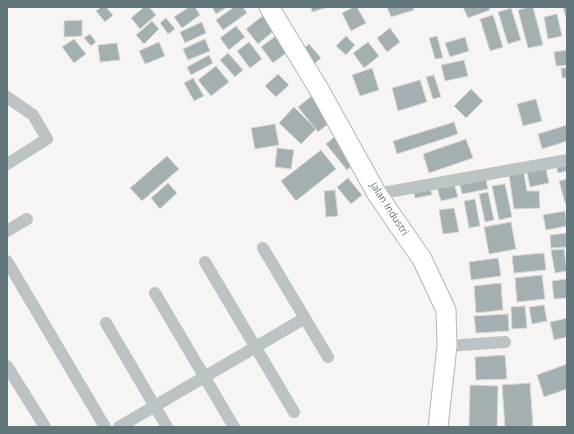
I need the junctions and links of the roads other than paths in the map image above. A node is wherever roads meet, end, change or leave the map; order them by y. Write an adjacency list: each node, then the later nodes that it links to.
1 (269, 7): 5 (main road, Jalan Industri)
2 (7, 97): 4 (street)
3 (567, 160): 5 (street)
4 (7, 164)
5 (377, 194): 15 (main road, Jalan Industri)
6 (27, 219): 7 (street)
7 (7, 231)
8 (263, 248): 12 (street)
9 (7, 261): 23 (street)
10 (205, 262): 16 (street)
11 (155, 294): 19 (street)
12 (305, 318): 16 (street); 17 (street)
13 (106, 323): 20 (street)
14 (505, 342): 15 (street)
15 (447, 346): 27 (main road, Jalan Industri)
16 (255, 347): 19 (street); 21 (street)
17 (328, 357)
18 (7, 366): 22 (street)
19 (204, 377): 20 (street); 26 (street)
20 (155, 406): 24 (street); 25 (street)
21 (294, 412)
22 (45, 427)
23 (105, 427)
24 (119, 427)
25 (167, 427)
26 (234, 427)
27 (438, 427)

